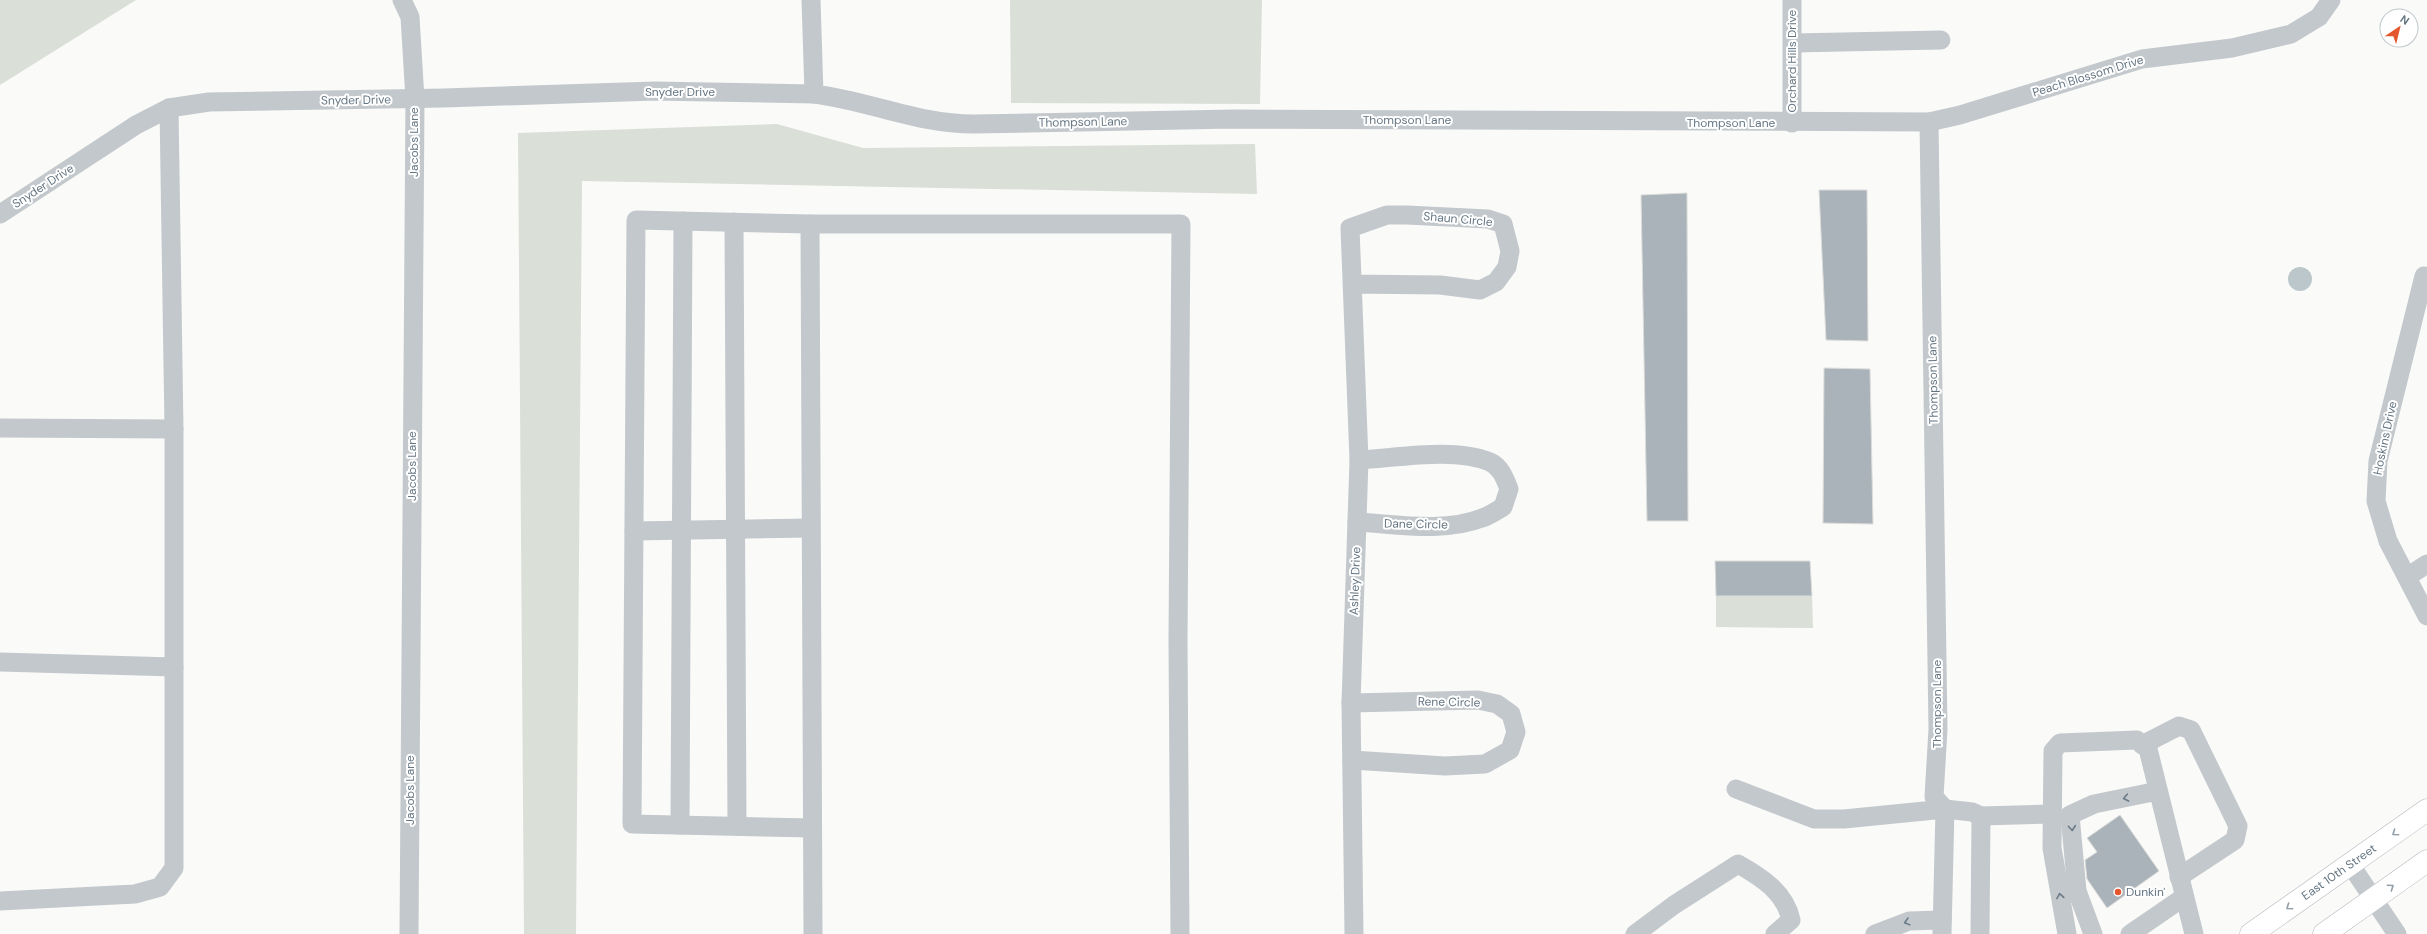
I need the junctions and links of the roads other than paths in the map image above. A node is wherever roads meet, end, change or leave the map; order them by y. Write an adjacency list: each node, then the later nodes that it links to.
1 (402, 0): 8 (street, Jacobs Lane)
2 (811, 0): 7 (street)
3 (1792, 0): 6 (street, Orchard Hills Drive)
4 (2331, 0): 10 (street, Peach Blossom Drive)
5 (1941, 40): 6 (street)
6 (1793, 43): 11 (street, Orchard Hills Drive)
7 (814, 94): 8 (street, Snyder Drive); 11 (street, Thompson Lane)
8 (415, 99): 9 (street, Snyder Drive); 51 (street, Jacobs Lane)
9 (168, 108): 12 (street, Snyder Drive); 20 (street)
10 (1929, 122): 11 (street, Thompson Lane); 37 (street, Thompson Lane)
11 (1792, 123)
12 (0, 214)
13 (683, 221): 14 (street); 25 (street); 26 (street)
14 (734, 222): 15 (street); 24 (street)
15 (810, 224): 23 (street); 53 (street)
16 (1350, 228): 18 (street, Ashley Drive); 18 (street, Shaun Circle)
17 (2424, 276): 28 (street, Hoskins Drive)
18 (1352, 284): 21 (street, Ashley Drive)
19 (0, 428): 20 (street)
20 (174, 429): 31 (street)
21 (1358, 460): 22 (street, Ashley Drive); 22 (street, Dane Circle)
22 (1356, 522): 32 (street, Ashley Drive)
23 (811, 528): 24 (street); 43 (street)
24 (736, 529): 25 (street); 42 (street)
25 (682, 530): 26 (street); 41 (street)
26 (634, 531): 41 (street)
27 (2427, 564): 28 (street)
28 (2407, 577): 29 (street, Hoskins Drive)
29 (2427, 616)
30 (0, 662): 31 (street)
31 (174, 667): 49 (street)
32 (1351, 703): 34 (street, Ashley Drive); 34 (street, Rene Circle)
33 (2142, 744): 36 (street); 39 (street); 46 (street)
34 (1352, 760): 54 (street, Ashley Drive)
35 (1736, 789): 37 (street)
36 (2158, 791): 46 (street); 60 (street, one-way to 60)
37 (1945, 809): 40 (street); 50 (street)
38 (2427, 810): 45 (main road, East 10th Street, one-way to 45)
39 (2052, 814): 40 (street); 59 (street, one-way to 39)
40 (1981, 816): 58 (street)
41 (680, 825): 42 (street)
42 (736, 826): 43 (street)
43 (812, 828): 52 (street)
44 (2427, 861): 48 (main road, one-way to 44)
45 (2350, 864): 48 (street); 63 (main road, East 10th Street, one-way to 63)
46 (2179, 877): 47 (street)
47 (2184, 897): 61 (street); 62 (street)
48 (2373, 900): 64 (main road); 65 (street)
49 (0, 901)
50 (1942, 927): 57 (street, one-way to 57)
51 (409, 934)
52 (813, 934)
53 (1180, 934)
54 (1354, 934)
55 (1635, 934): 56 (street)
56 (1774, 934)
57 (1875, 934)
58 (1980, 934)
59 (2067, 934)
60 (2093, 934)
61 (2130, 934)
62 (2194, 934)
63 (2251, 934)
64 (2324, 934)
65 (2397, 934)

